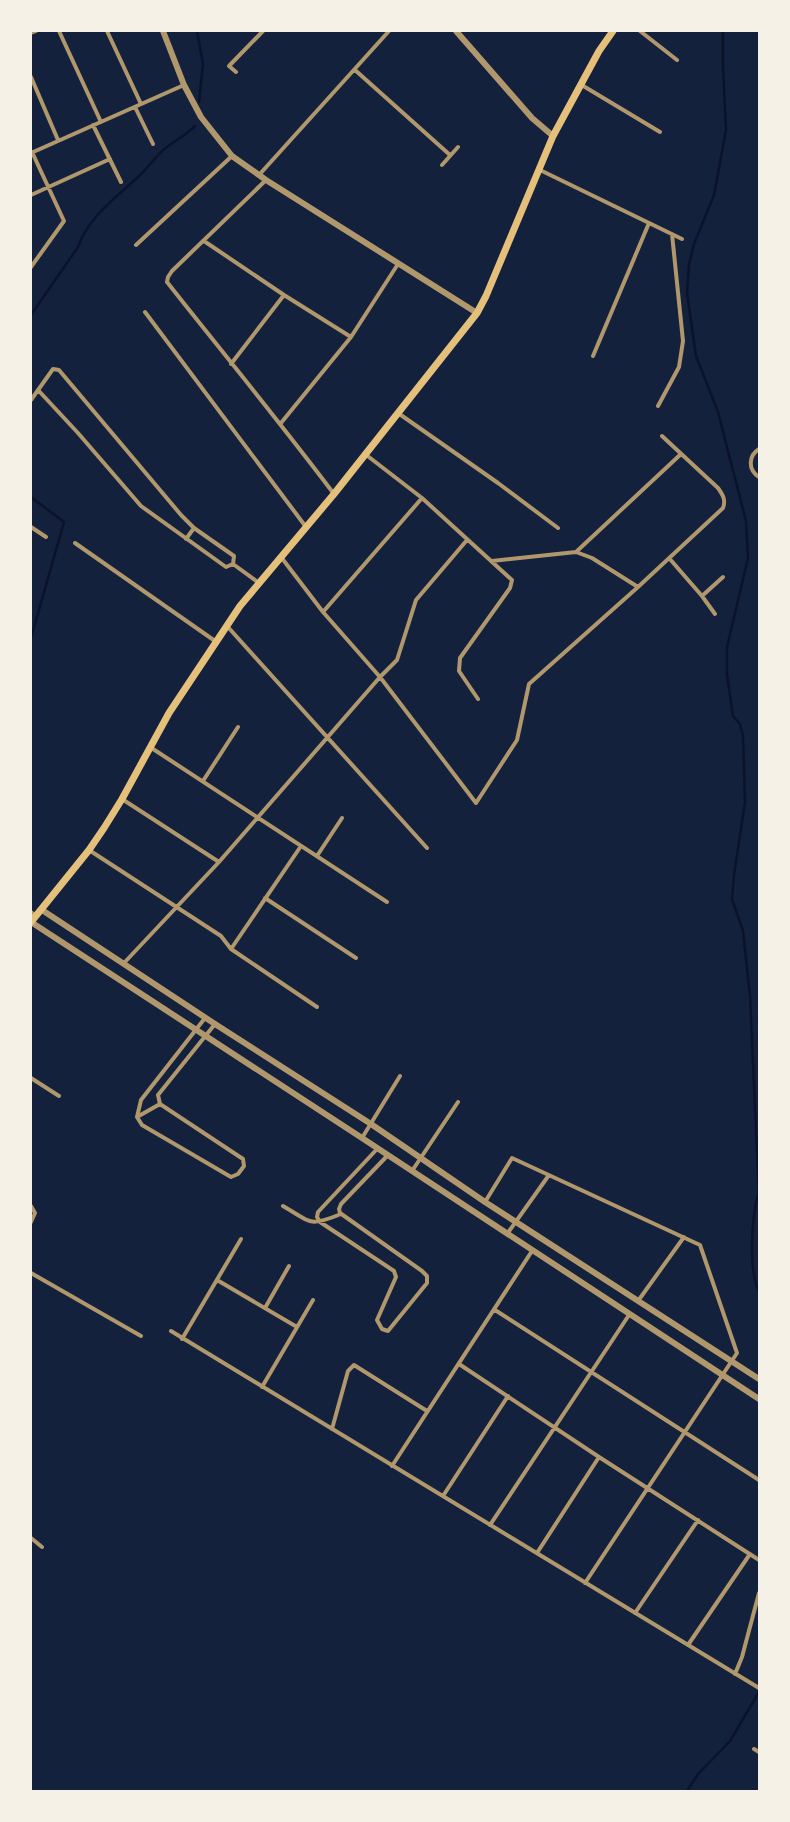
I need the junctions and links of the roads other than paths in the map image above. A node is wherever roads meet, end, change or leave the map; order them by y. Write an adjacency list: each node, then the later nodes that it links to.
1 (36, 31): 10 (street)
2 (59, 31): 20 (street)
3 (107, 31): 18 (street)
4 (163, 31): 17 (street)
5 (263, 31): 13 (street)
6 (389, 31): 12 (street)
7 (456, 31): 23 (street)
8 (613, 31): 15 (main road)
9 (640, 31): 11 (street)
10 (31, 33)
11 (677, 60)
12 (355, 70): 28 (street); 33 (street)
13 (236, 72)
14 (31, 77): 16 (street)
15 (580, 84): 22 (street); 23 (main road)
16 (33, 85): 24 (street)
17 (184, 85): 18 (street); 29 (street)
18 (141, 104): 19 (street)
19 (135, 107): 20 (street); 25 (street)
20 (101, 122): 21 (street)
21 (93, 125): 24 (street); 30 (street)
22 (660, 132)
23 (553, 136): 32 (main road)
24 (58, 140): 27 (street)
25 (153, 144)
26 (458, 147): 28 (street)
27 (32, 152): 36 (street)
28 (450, 155): 31 (street)
29 (232, 156): 33 (street); 42 (street)
30 (110, 159): 35 (street); 36 (street)
31 (442, 165)
32 (540, 170): 38 (street); 47 (main road)
33 (259, 175): 34 (street)
34 (266, 180): 41 (street); 43 (street)
35 (121, 182)
36 (49, 187): 37 (street); 44 (street)
37 (31, 195)
38 (649, 223): 39 (street); 49 (street)
39 (672, 234): 40 (street); 53 (street)
40 (682, 239)
41 (204, 241): 45 (street); 50 (street)
42 (136, 245)
43 (398, 264): 47 (street); 48 (street)
44 (31, 267)
45 (284, 295): 48 (street); 50 (street)
46 (145, 312): 64 (street)
47 (477, 313): 54 (main road)
48 (351, 337): 55 (street)
49 (593, 356)
50 (231, 364): 55 (street)
51 (38, 390): 52 (street); 65 (street); 68 (street)
52 (31, 400)
53 (658, 406)
54 (398, 413): 58 (main road); 66 (street)
55 (281, 423): 61 (street)
56 (662, 436): 59 (street)
57 (759, 449): 60 (street)
58 (365, 454): 61 (main road); 62 (street)
59 (681, 454): 71 (street); 73 (street)
60 (759, 477)
61 (334, 494): 64 (main road)
62 (422, 498): 69 (street); 80 (street)
63 (31, 527): 67 (street)
64 (306, 527): 72 (main road)
65 (194, 528): 68 (street); 75 (street)
66 (558, 528)
67 (46, 537)
68 (186, 539): 75 (street)
69 (467, 540): 74 (street); 84 (street)
70 (75, 543): 83 (street)
71 (576, 552): 74 (street); 78 (street)
72 (281, 557): 77 (main road); 80 (street)
73 (669, 558): 78 (street); 79 (street)
74 (492, 561): 85 (street)
75 (233, 564): 77 (street)
76 (723, 577): 79 (street)
77 (259, 583): 82 (main road)
78 (638, 587): 84 (street)
79 (702, 596): 81 (street)
80 (323, 612): 84 (street)
81 (715, 614)
82 (227, 626): 83 (main road); 87 (street)
83 (216, 641): 88 (main road)
84 (380, 677): 87 (street)
85 (478, 699)
86 (238, 727): 89 (street)
87 (328, 737): 91 (street); 94 (street)
88 (150, 747): 89 (street); 90 (main road)
89 (203, 781): 91 (street)
90 (122, 799): 95 (main road); 97 (street)
91 (258, 818): 93 (street); 97 (street)
92 (342, 818): 96 (street)
93 (300, 846): 96 (street); 98 (street)
94 (427, 848)
95 (88, 850): 100 (street); 101 (main road)
96 (317, 856): 99 (street)
97 (219, 862): 100 (street)
98 (265, 898): 104 (street); 105 (street)
99 (387, 902)
100 (178, 906): 104 (street); 106 (street)
101 (42, 910): 102 (main road); 106 (street)
102 (34, 914): 103 (main road)
103 (31, 922): 110 (street)
104 (231, 949): 107 (street)
105 (356, 958)
106 (124, 963): 108 (street)
107 (317, 1007)
108 (205, 1018): 109 (street); 110 (street)
109 (215, 1024): 111 (street); 118 (street)
110 (196, 1030): 111 (street); 117 (street)
111 (206, 1036): 116 (street); 119 (street)
112 (400, 1076): 118 (street)
113 (31, 1078): 114 (street)
114 (59, 1096)
115 (458, 1102): 122 (street)
116 (160, 1104): 117 (street); 117 (street)
117 (136, 1117)
118 (371, 1124): 119 (street); 122 (street)
119 (362, 1138): 120 (street)
120 (378, 1148): 121 (street); 130 (street)
121 (388, 1155): 123 (street); 128 (street)
122 (421, 1158): 123 (street); 125 (street)
123 (412, 1171): 132 (street)
124 (549, 1175): 125 (street); 131 (street); 133 (street)
125 (485, 1202): 131 (street)
126 (31, 1206): 129 (street)
127 (283, 1206): 130 (street)
128 (341, 1214): 130 (street); 130 (street)
129 (31, 1222)
130 (320, 1222)
131 (516, 1222): 132 (street); 140 (street)
132 (508, 1234): 135 (street)
133 (684, 1237): 140 (street); 148 (street)
134 (241, 1239): 138 (street)
135 (532, 1251): 142 (street); 143 (street)
136 (289, 1266): 141 (street)
137 (31, 1273): 146 (street)
138 (217, 1280): 141 (street); 147 (street)
139 (313, 1300): 144 (street)
140 (638, 1301): 148 (street)
141 (264, 1308): 144 (street)
142 (495, 1310): 149 (street); 150 (street)
143 (629, 1315): 150 (street); 151 (street)
144 (297, 1327): 153 (street)
145 (170, 1331): 147 (street)
146 (141, 1336)
147 (182, 1338): 153 (street)
148 (732, 1362): 151 (street); 152 (street)
149 (459, 1364): 154 (street); 156 (street)
150 (591, 1372): 157 (street); 159 (street)
151 (724, 1373): 155 (street); 159 (street)
152 (759, 1379)
153 (262, 1386): 158 (street)
154 (508, 1396): 157 (street); 164 (street)
155 (759, 1399)
156 (427, 1411): 158 (street); 161 (street)
157 (555, 1427): 160 (street); 166 (street)
158 (332, 1429): 161 (street)
159 (685, 1432): 162 (street); 163 (street)
160 (599, 1457): 163 (street); 169 (street)
161 (392, 1466): 164 (street)
162 (759, 1480)
163 (648, 1488): 165 (street); 172 (street)
164 (443, 1496): 166 (street)
165 (698, 1520): 170 (street); 174 (street)
166 (490, 1525): 169 (street)
167 (31, 1538): 168 (street)
168 (42, 1547)
169 (537, 1553): 172 (street)
170 (750, 1554): 171 (street); 175 (street)
171 (759, 1560)
172 (585, 1583): 174 (street)
173 (759, 1593): 176 (street)
174 (635, 1613): 175 (street)
175 (688, 1645): 176 (street)
176 (735, 1674): 177 (street)
177 (758, 1687)
178 (754, 1749): 179 (street)
179 (759, 1752)

